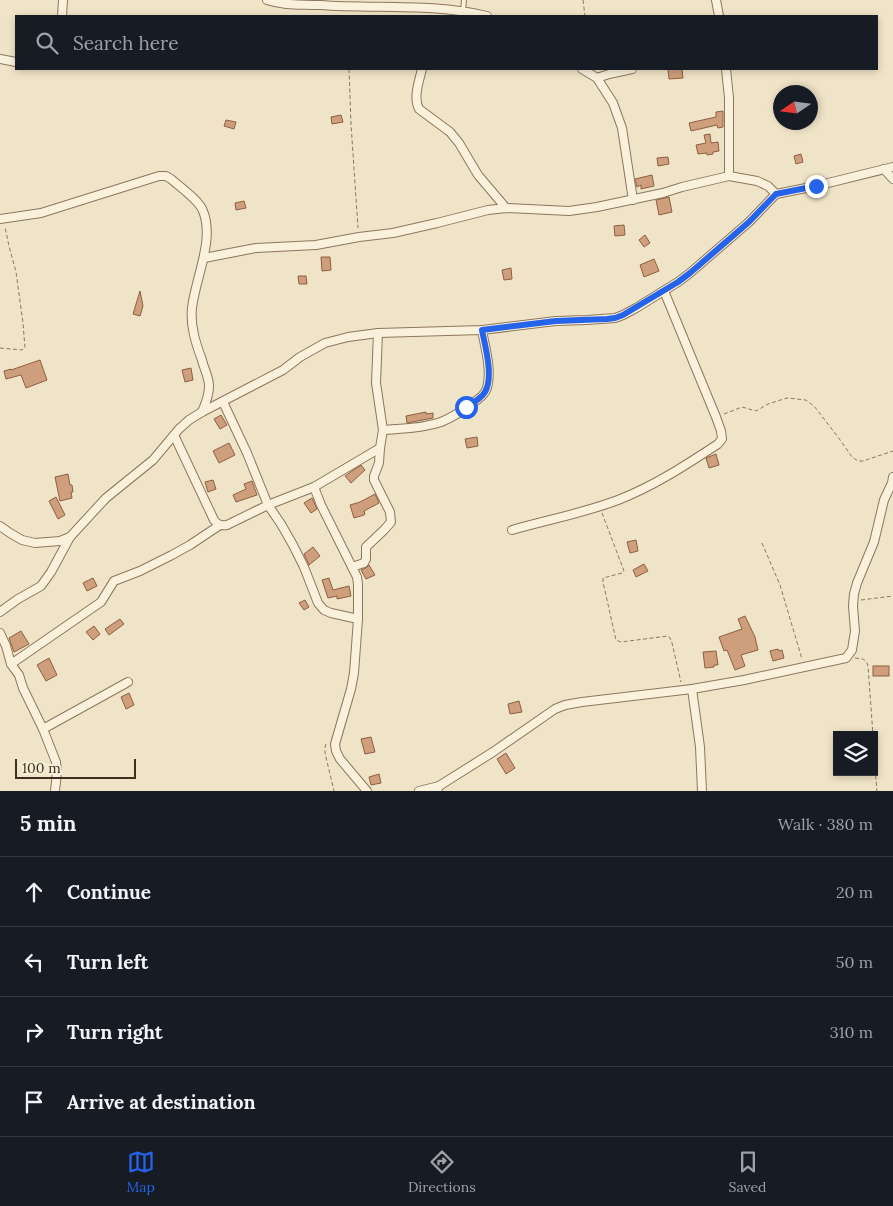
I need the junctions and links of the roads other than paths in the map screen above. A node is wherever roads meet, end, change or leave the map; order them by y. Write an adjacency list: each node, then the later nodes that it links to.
1 (63, 0): 7 (street)
2 (267, 0): 6 (street)
3 (464, 0): 5 (lane)
4 (716, 0): 9 (street)
5 (463, 10): 6 (street); 8 (street)
6 (440, 13)
7 (62, 15)
8 (484, 15)
9 (718, 15)
10 (0, 59): 11 (street)
11 (15, 62)
12 (422, 70): 23 (street)
13 (584, 70): 16 (street)
14 (627, 70): 16 (street)
15 (726, 70): 19 (street)
16 (597, 78): 22 (street)
17 (893, 167): 18 (street)
18 (884, 169): 20 (street); 21 (street)
19 (729, 176): 21 (street); 22 (street)
20 (893, 180)
21 (776, 194): 26 (street)
22 (633, 200): 23 (street)
23 (506, 208): 25 (street)
24 (2, 219): 25 (street)
25 (204, 258): 30 (street)
26 (664, 291): 27 (street); 39 (street)
27 (482, 330): 28 (street); 31 (street)
28 (378, 333): 29 (street); 31 (street)
29 (223, 402): 30 (street); 36 (street)
30 (202, 412): 32 (street)
31 (383, 430): 33 (street)
32 (174, 435): 37 (street); 40 (street)
33 (380, 448): 35 (street); 41 (street)
34 (893, 477): 47 (street)
35 (314, 487): 36 (street); 41 (street)
36 (268, 505): 37 (street); 43 (street)
37 (220, 525): 45 (street)
38 (0, 526): 40 (street)
39 (512, 530)
40 (70, 537): 42 (street)
41 (352, 566): 43 (street)
42 (0, 612)
43 (358, 619): 51 (street)
44 (0, 633): 45 (street)
45 (11, 664): 48 (street)
46 (128, 682): 48 (street)
47 (692, 689): 49 (street); 53 (street)
48 (43, 729): 50 (street)
49 (438, 788): 52 (street)
50 (55, 791)
51 (367, 791)
52 (419, 791)
53 (702, 791)

